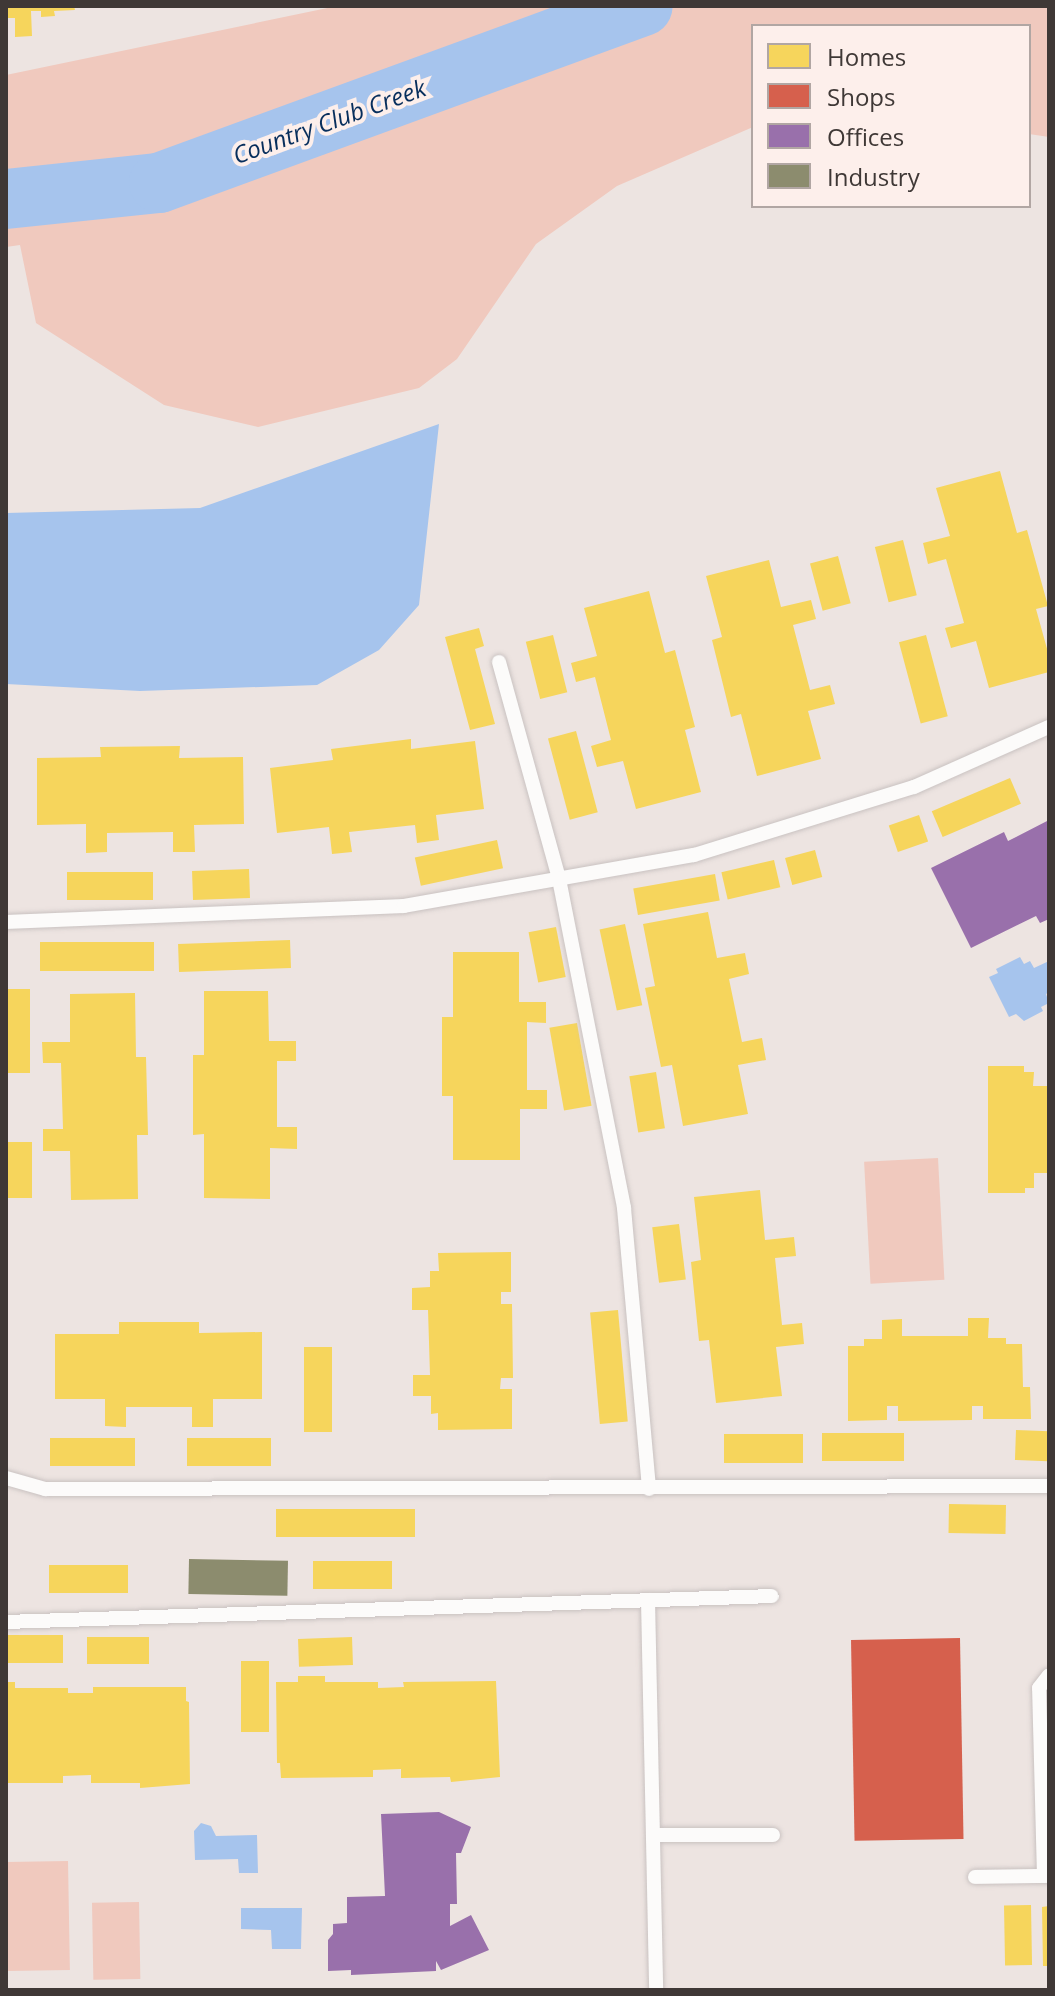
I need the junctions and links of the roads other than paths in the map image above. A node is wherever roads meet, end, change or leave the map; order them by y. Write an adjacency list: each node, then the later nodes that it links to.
1 (499, 662): 3 (lane)
2 (1049, 727): 3 (lane)
3 (559, 879): 4 (lane); 7 (lane)
4 (6, 922)
5 (6, 1478): 7 (lane)
6 (1049, 1486): 7 (lane)
7 (649, 1489)
8 (772, 1596): 9 (lane)
9 (648, 1600): 10 (lane); 12 (lane)
10 (6, 1622)
11 (1049, 1675): 14 (lane)
12 (653, 1835): 13 (lane); 16 (lane)
13 (773, 1835)
14 (1046, 1876): 15 (lane)
15 (975, 1877)
16 (656, 1990)

